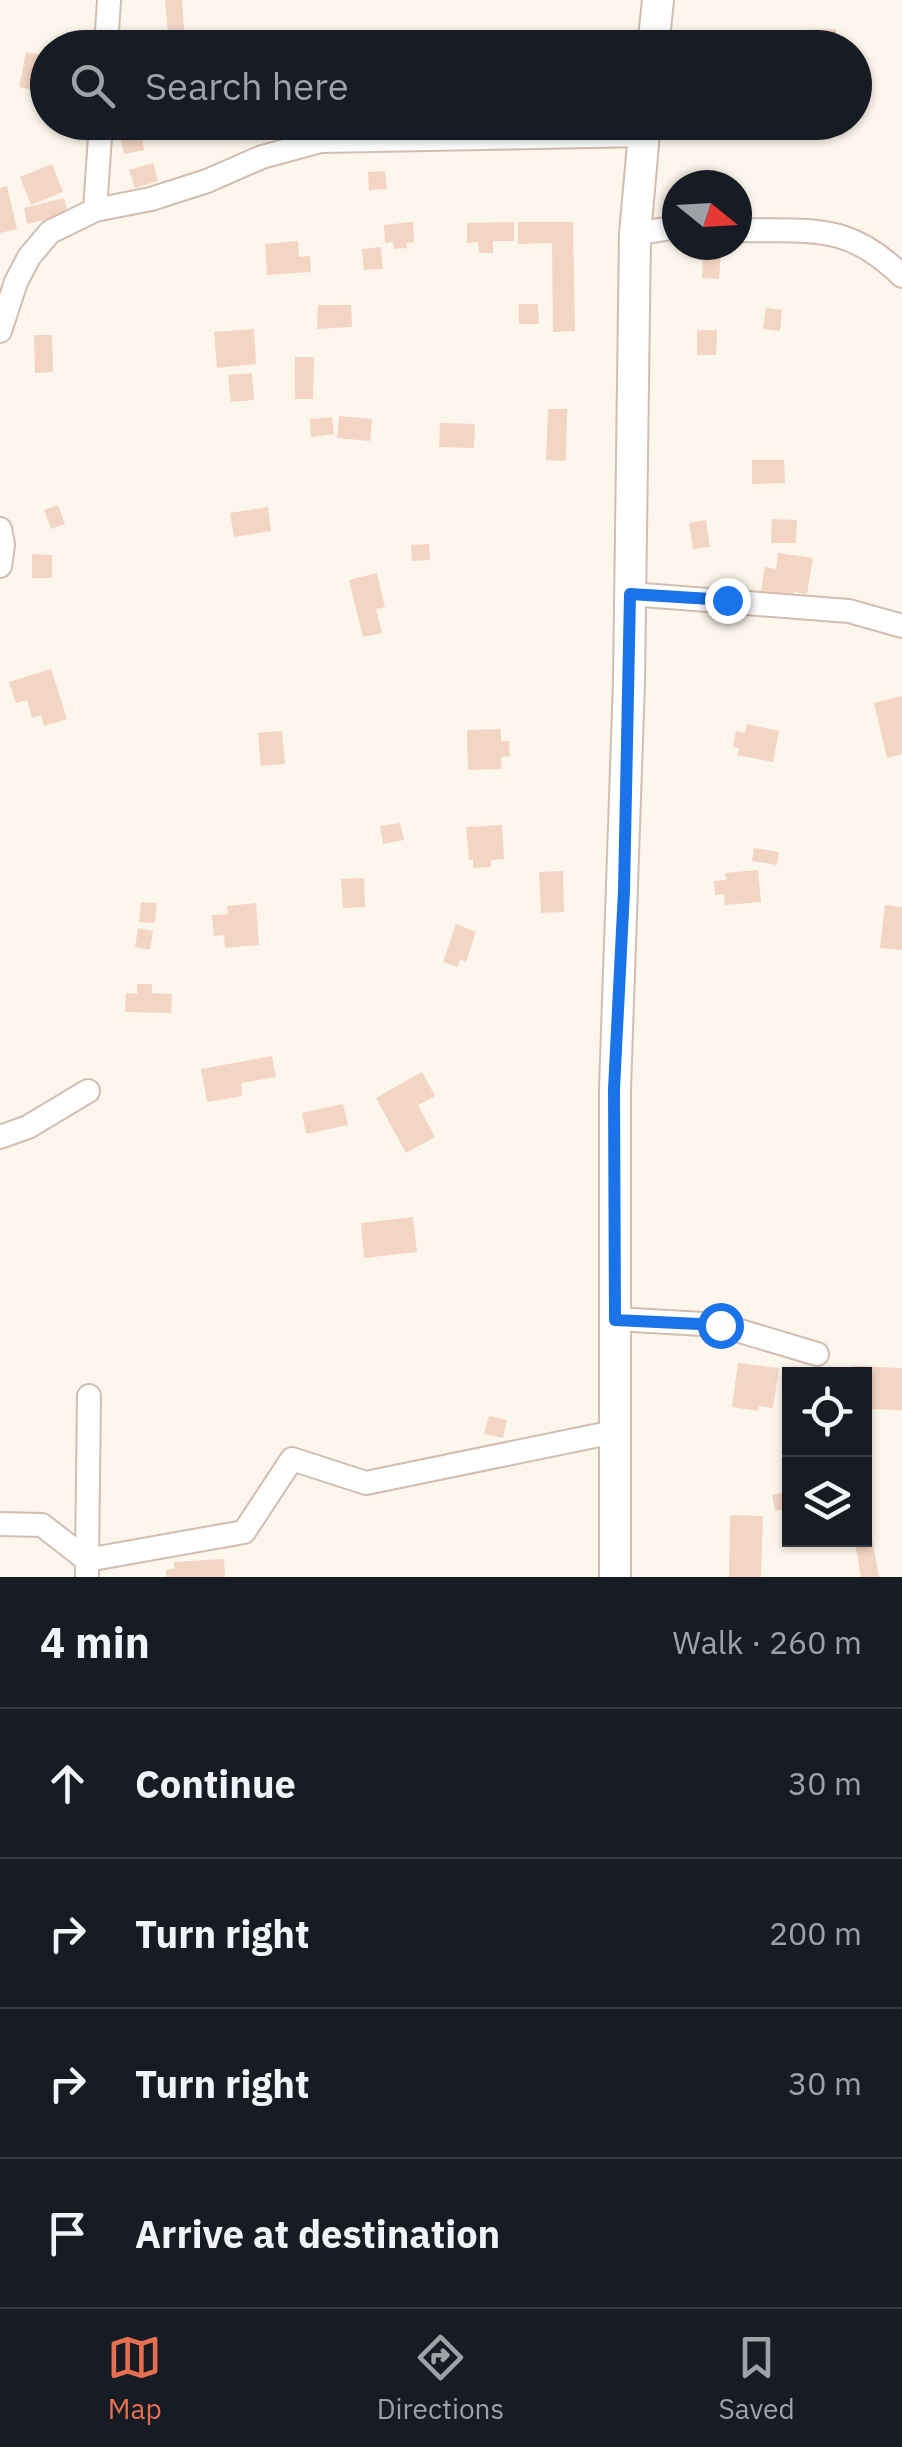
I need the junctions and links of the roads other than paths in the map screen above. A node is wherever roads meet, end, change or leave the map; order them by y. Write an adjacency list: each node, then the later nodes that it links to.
1 (110, 0): 3 (street)
2 (658, 0): 4 (street)
3 (108, 30)
4 (655, 30)
5 (100, 140): 8 (street)
6 (321, 140): 8 (street)
7 (644, 140): 11 (street)
8 (95, 210): 13 (street)
9 (662, 230): 11 (street)
10 (752, 230): 12 (street)
11 (634, 234): 16 (street)
12 (902, 276)
13 (0, 331)
14 (0, 529): 15 (street)
15 (0, 566)
16 (630, 594): 17 (street); 20 (street)
17 (902, 626)
18 (88, 1091): 19 (street)
19 (0, 1137)
20 (615, 1320): 21 (street); 23 (street)
21 (817, 1354)
22 (89, 1396): 25 (street)
23 (614, 1432): 25 (street); 26 (street)
24 (0, 1524): 25 (street)
25 (87, 1568)
26 (615, 1577)

